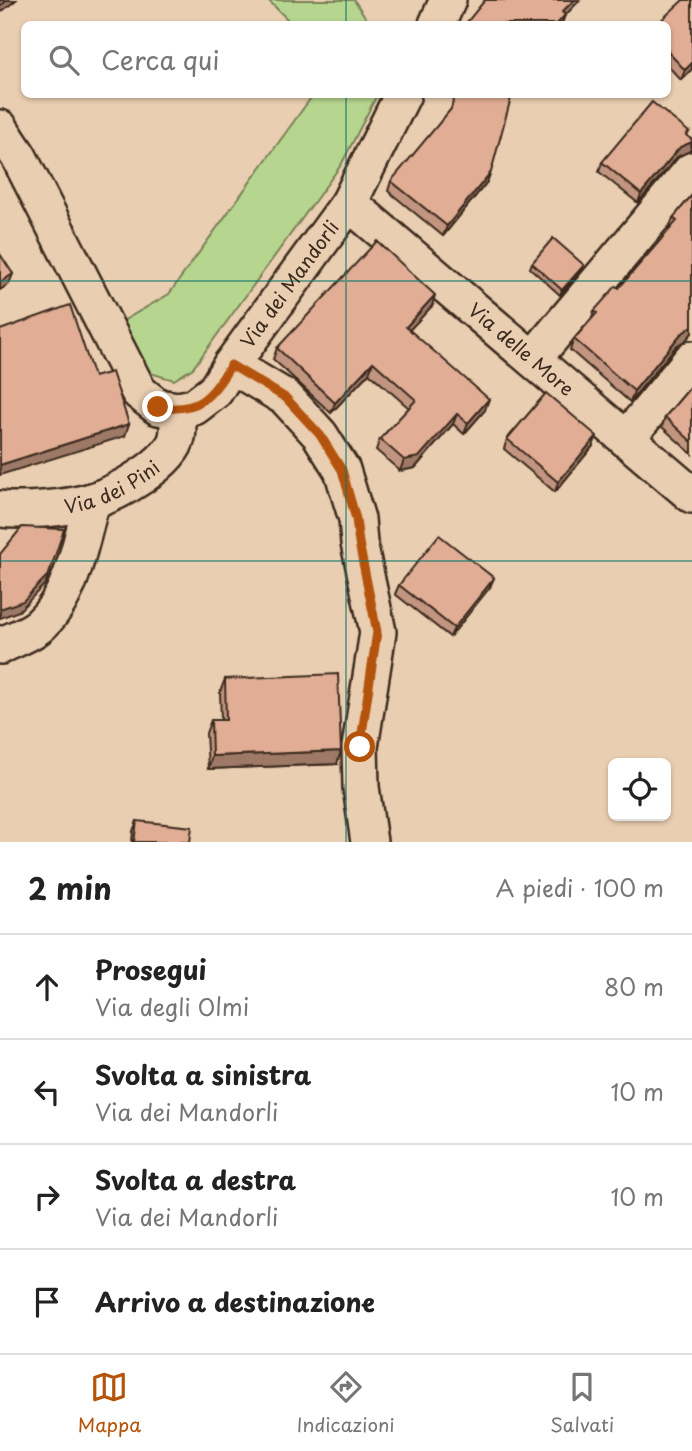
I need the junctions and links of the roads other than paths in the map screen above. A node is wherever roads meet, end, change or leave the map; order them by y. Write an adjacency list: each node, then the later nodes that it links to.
1 (449, 0): 2 (street)
2 (438, 21)
3 (400, 98): 6 (street, Via dei Mandorli)
4 (0, 128): 10 (street)
5 (692, 170): 7 (street)
6 (349, 203): 7 (street, Via delle More); 9 (street, Via dei Mandorli)
7 (533, 359): 11 (street, Via delle More)
8 (692, 359): 11 (street)
9 (231, 365): 10 (street, Via dei Mandorli); 16 (street)
10 (178, 410): 13 (street, Via dei Pini)
11 (626, 439): 12 (street, Via delle More)
12 (692, 495)
13 (92, 501): 14 (street, Via dei Pini); 15 (street)
14 (0, 509)
15 (0, 646)
16 (369, 842)

